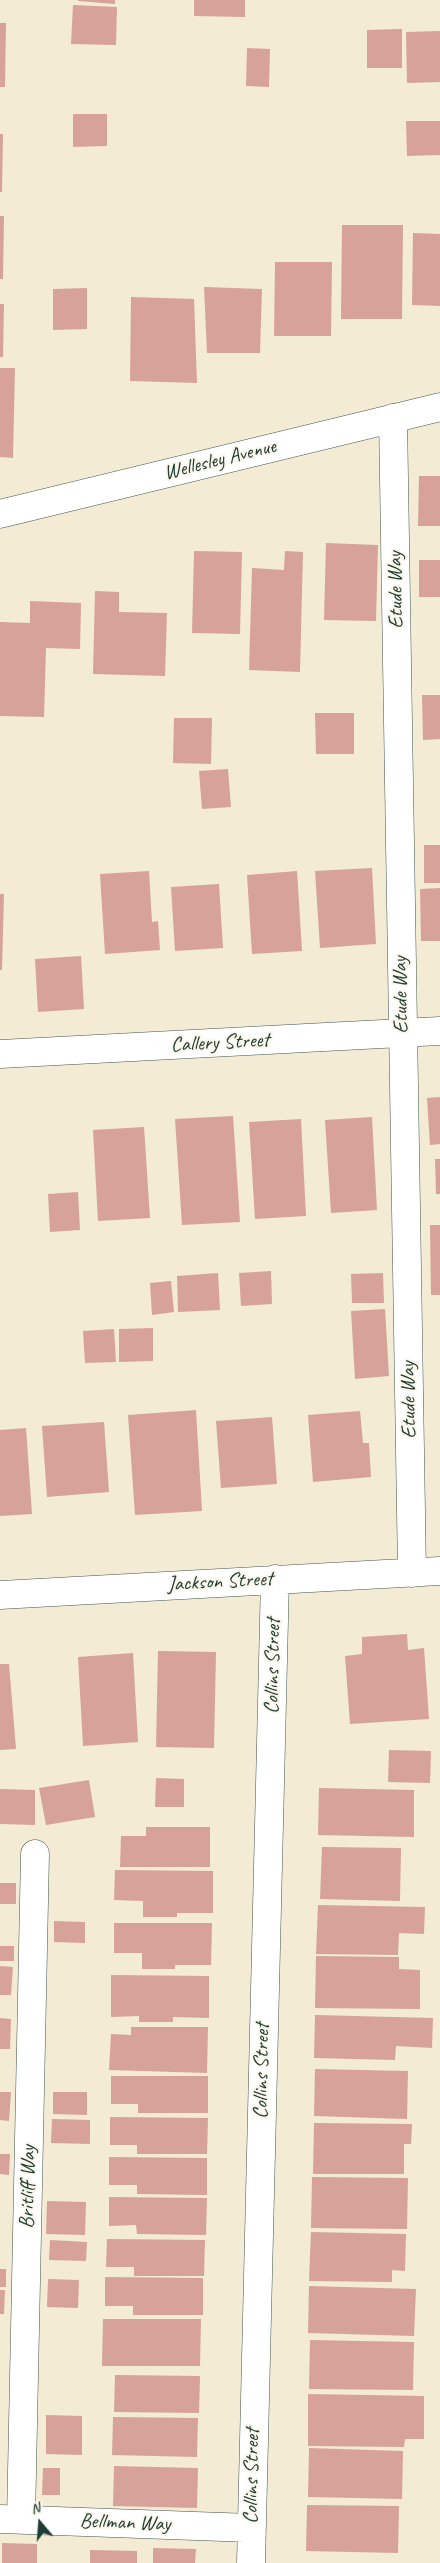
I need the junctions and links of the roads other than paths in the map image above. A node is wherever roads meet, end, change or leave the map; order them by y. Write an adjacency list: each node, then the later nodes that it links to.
1 (440, 407): 2 (street, Wellesley Avenue)
2 (393, 418): 3 (street, Wellesley Avenue); 5 (street, Etude Way)
3 (0, 514)
4 (440, 1031): 5 (street, Callery Street)
5 (401, 1034): 6 (street, Callery Street); 8 (street, Etude Way)
6 (0, 1054)
7 (440, 1571): 8 (street, Jackson Street)
8 (412, 1573): 9 (street, Jackson Street)
9 (275, 1579): 10 (street, Jackson Street); 13 (street, Collins Street)
10 (0, 1595)
11 (35, 1854): 12 (street, Britliff Way)
12 (11, 2519): 13 (street, Bellman Way)
13 (251, 2528): 14 (street, Collins Street)
14 (251, 2563)

